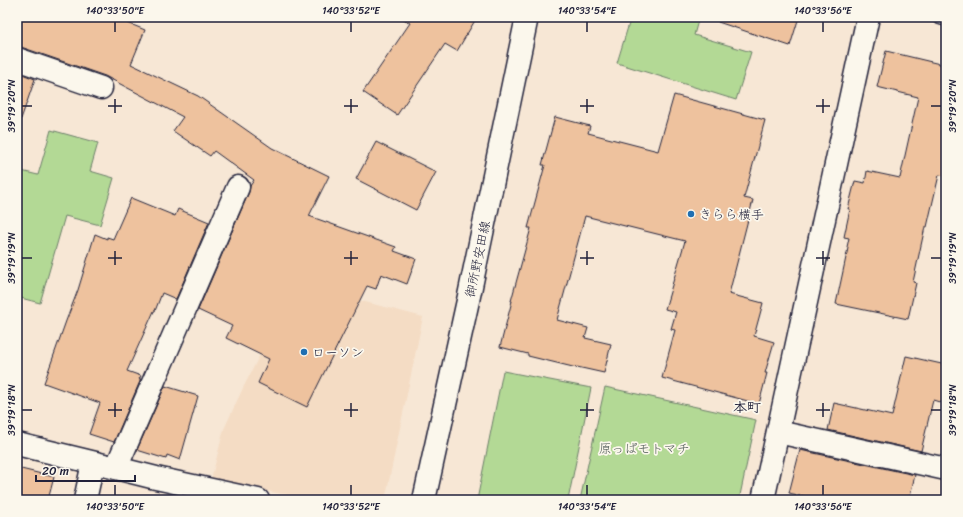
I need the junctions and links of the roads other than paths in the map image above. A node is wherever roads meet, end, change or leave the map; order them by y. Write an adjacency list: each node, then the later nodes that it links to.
1 (527, 17): 15 (street, 御所野安田線)
2 (868, 17): 8 (street)
3 (939, 17): 4 (lane)
4 (946, 19)
5 (17, 59): 6 (street)
6 (101, 88)
7 (238, 187): 11 (street)
8 (778, 432): 12 (street); 16 (street)
9 (17, 444): 10 (street)
10 (93, 463): 11 (street); 13 (street)
11 (116, 468): 14 (street)
12 (946, 469)
13 (86, 500)
14 (258, 500)
15 (424, 500)
16 (763, 500)

